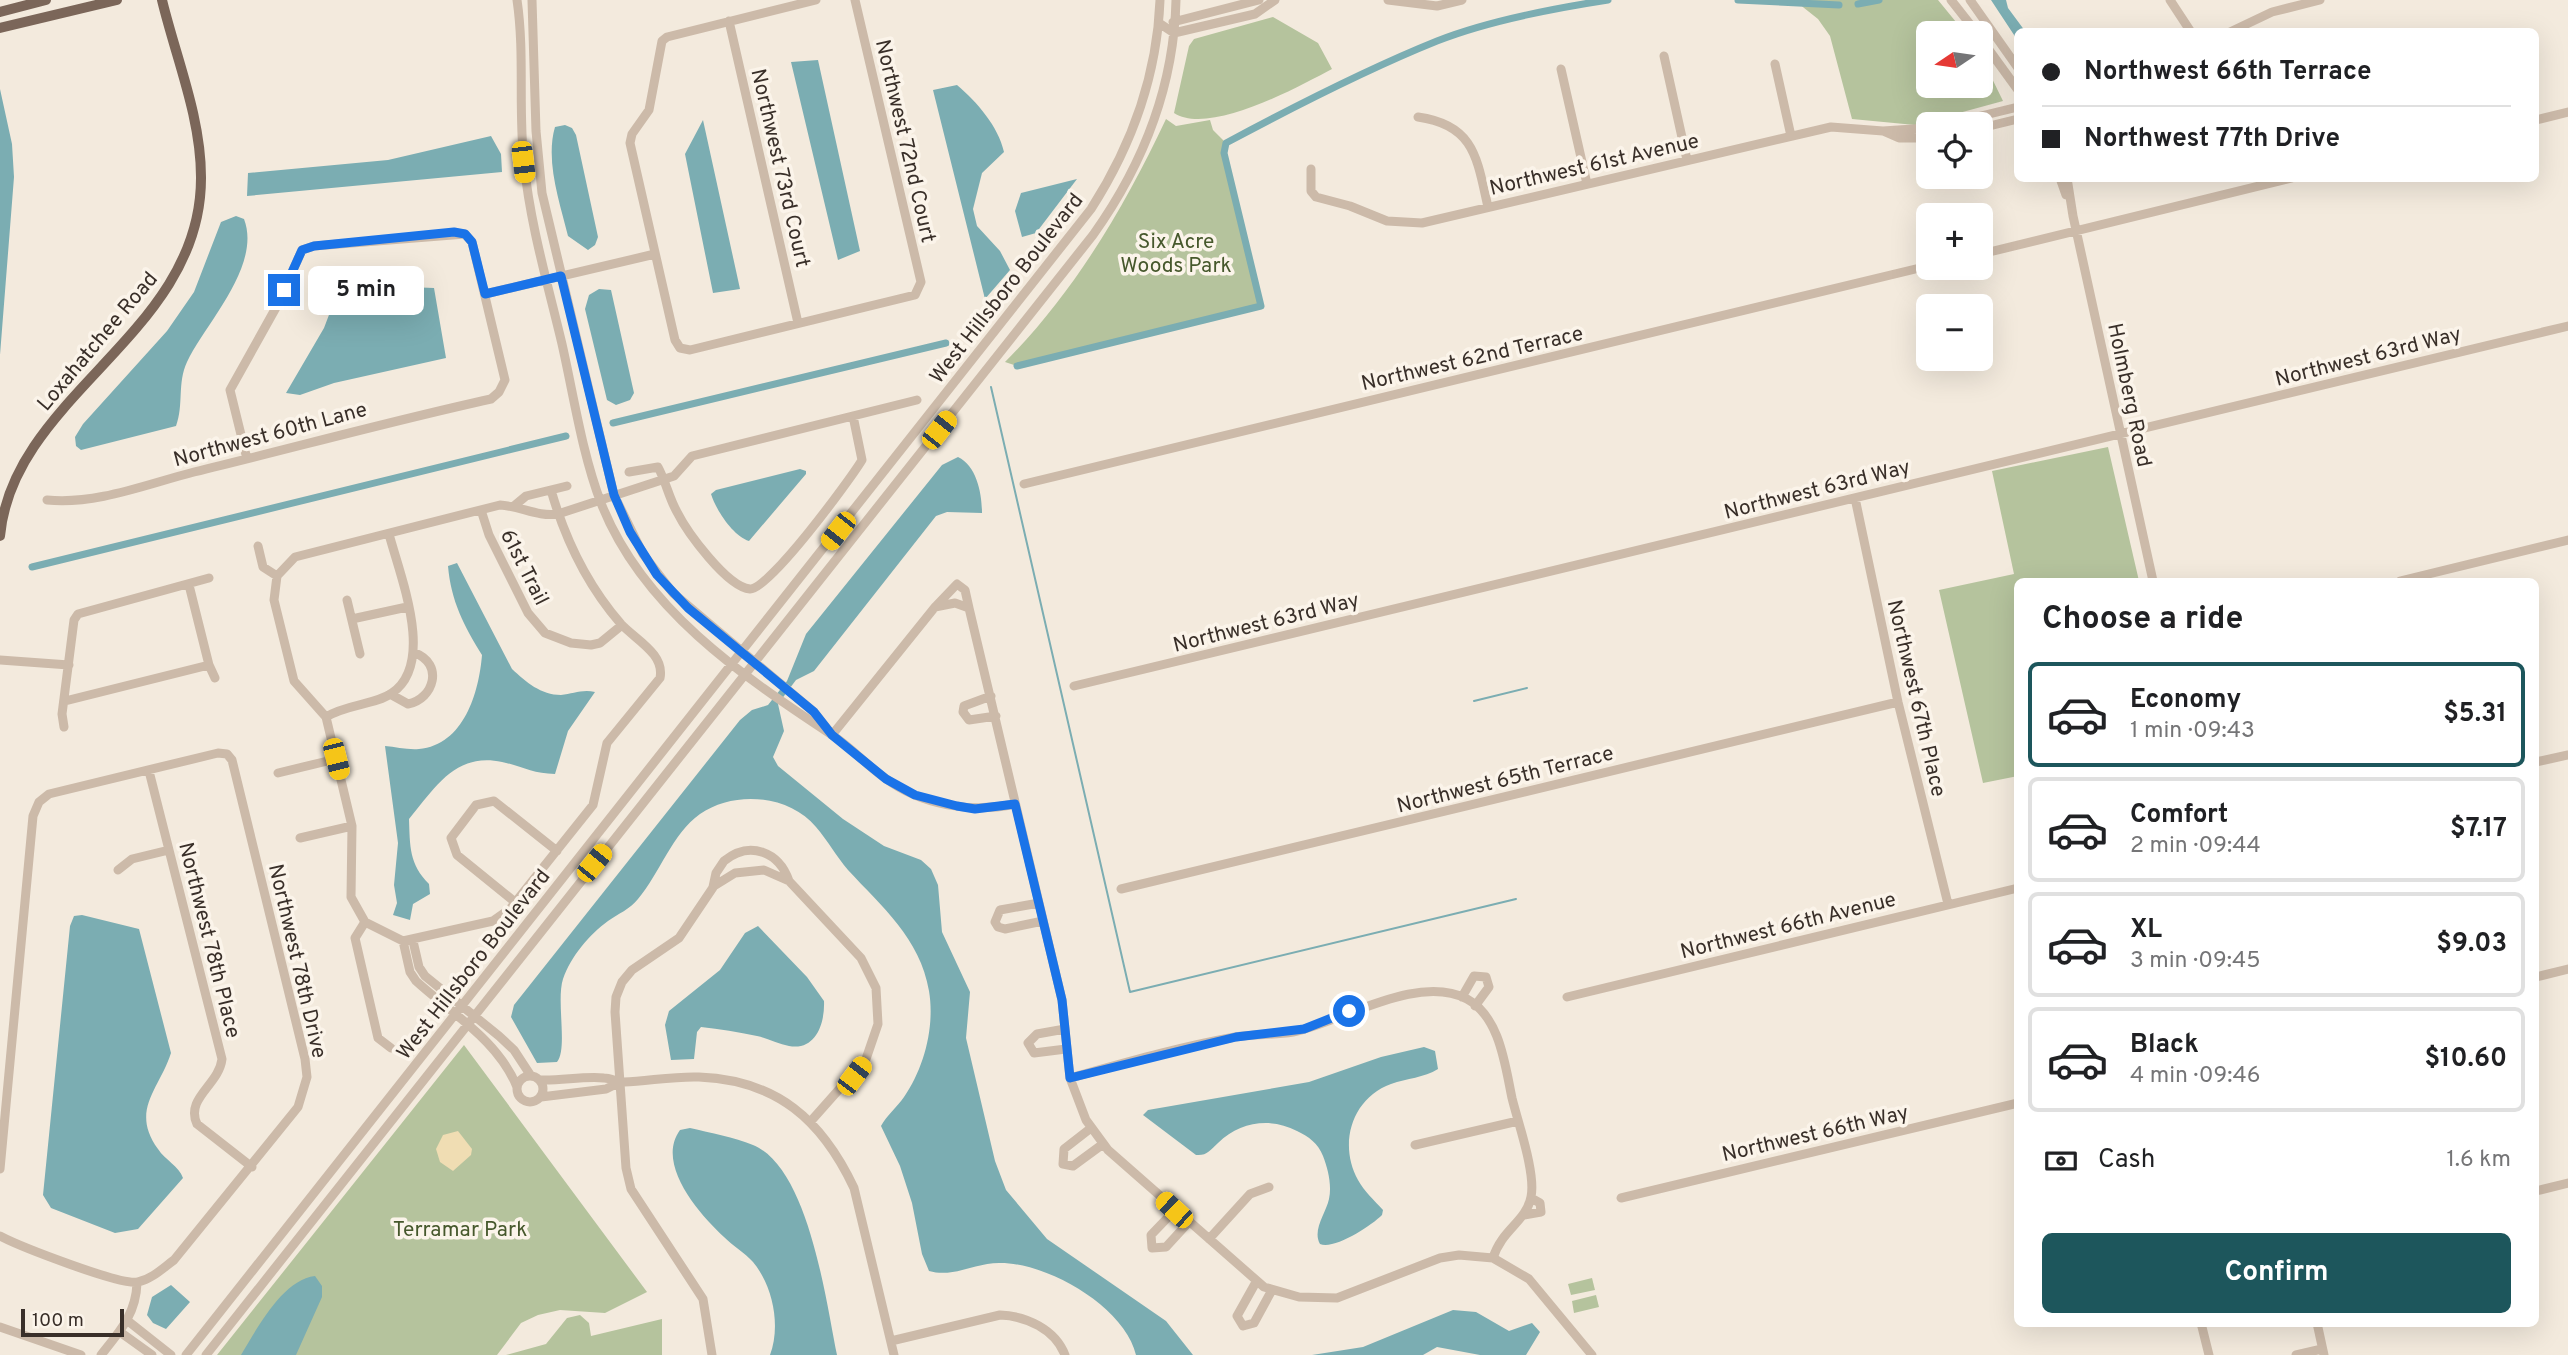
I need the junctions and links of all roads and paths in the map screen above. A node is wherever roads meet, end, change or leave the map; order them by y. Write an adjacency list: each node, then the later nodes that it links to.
1 (46, 0): 18 (main road)
2 (117, 0): 24 (main road)
3 (162, 0): 79 (main road, Loxahatchee Road)
4 (517, 0): 58 (street)
5 (532, 0): 57 (street)
6 (816, 0): 20 (street)
7 (855, 0): 60 (street, Northwest 72nd Court)
8 (1160, 0): 23 (street, West Hillsboro Boulevard)
9 (1176, 0): 22 (street, West Hillsboro Boulevard)
10 (1259, 0): 19 (street)
11 (1275, 0): 19 (street)
12 (1388, 0): 13 (street)
13 (1462, 0)
14 (1951, 0): 21 (street)
15 (1970, 0): 30 (street)
16 (2171, 0): 25 (street)
17 (2320, 0): 26 (street)
18 (0, 12)
19 (1238, 13): 22 (street); 27 (street)
20 (729, 21): 55 (street); 60 (street, Northwest 73rd Court)
21 (1968, 21)
22 (1175, 22): 23 (street); 27 (street, West Hillsboro Boulevard)
23 (1159, 23): 27 (street); 94 (street, West Hillsboro Boulevard)
24 (1, 28)
25 (2188, 28)
26 (2238, 28)
27 (1174, 33): 98 (street, West Hillsboro Boulevard)
28 (1664, 56): 45 (street)
29 (1993, 56): 33 (street)
30 (2014, 62)
31 (1774, 64): 43 (street)
32 (1561, 69): 50 (street)
33 (2014, 84)
34 (2014, 108): 36 (street)
35 (2568, 112): 38 (street)
36 (1993, 113)
37 (1418, 117): 51 (street)
38 (2539, 119)
39 (2014, 120): 40 (street)
40 (1993, 125)
41 (1916, 128): 42 (street, Northwest 61st Avenue)
42 (1883, 131): 43 (street, Northwest 61st Avenue); 44 (street, Northwest 61st Avenue)
43 (1791, 136): 45 (street, Northwest 61st Avenue)
44 (1916, 138)
45 (1687, 160): 50 (street, Northwest 61st Avenue)
46 (1311, 169): 51 (street, Northwest 61st Avenue)
47 (2061, 182): 52 (street, Holmberg Road)
48 (2068, 182): 52 (street, Holmberg Road)
49 (2276, 182): 53 (street)
50 (1587, 184): 51 (street, Northwest 61st Avenue)
51 (1488, 207)
52 (2073, 216): 53 (street, Holmberg Road)
53 (2076, 231): 54 (street); 64 (street, Holmberg Road)
54 (1993, 251)
55 (654, 254): 57 (street); 60 (street)
56 (1916, 269): 68 (street, Northwest 62nd Terrace)
57 (561, 276): 58 (street); 71 (street)
58 (547, 280): 59 (street); 74 (street)
59 (485, 294): 65 (street, Northwest 60th Lane); 65 (street)
60 (798, 323)
61 (2568, 326): 64 (street, Northwest 63rd Way)
62 (917, 400): 63 (street)
63 (853, 416): 67 (street); 67 (street)
64 (2120, 434): 72 (street, Northwest 63rd Way); 85 (street, Holmberg Road)
65 (247, 459): 73 (street, Northwest 60th Lane)
66 (629, 472): 67 (street)
67 (664, 479): 71 (street)
68 (1024, 484)
69 (566, 486): 70 (street)
70 (551, 490): 75 (street); 77 (street)
71 (614, 495): 74 (street); 94 (street)
72 (1855, 498): 103 (street, Northwest 63rd Way); 107 (street, Northwest 67th Place)
73 (47, 500)
74 (600, 500): 77 (street); 97 (street)
75 (514, 506): 76 (street); 77 (street)
76 (481, 510): 78 (street); 92 (street, 61st Trail)
77 (558, 514): 92 (street)
78 (389, 534): 82 (street); 88 (street)
79 (0, 536)
80 (2568, 540): 83 (street)
81 (258, 547): 82 (street)
82 (276, 576): 110 (street)
83 (2431, 577)
84 (209, 578): 86 (street)
85 (2151, 578)
86 (189, 585): 99 (street); 100 (street)
87 (347, 600): 91 (street)
88 (407, 607): 91 (street); 93 (street)
89 (936, 607): 90 (street); 90 (street); 113 (street)
90 (969, 608): 105 (street)
91 (352, 620): 95 (street)
92 (622, 625): 123 (street)
93 (415, 653): 104 (street); 104 (street)
94 (742, 653): 97 (street, West Hillsboro Boulevard); 98 (street)
95 (360, 654)
96 (0, 660): 99 (street)
97 (733, 663): 101 (street); 138 (street, West Hillsboro Boulevard)
98 (754, 663): 101 (street, West Hillsboro Boulevard); 108 (street)
99 (69, 665): 106 (street)
100 (209, 665): 102 (street); 106 (street)
101 (746, 673): 111 (street); 140 (street, West Hillsboro Boulevard)
102 (215, 678)
103 (1074, 686)
104 (390, 694): 110 (street)
105 (991, 696): 109 (street); 109 (street)
106 (65, 701): 112 (street)
107 (1898, 702): 127 (street, Northwest 65th Terrace); 131 (street, Northwest 67th Place)
108 (814, 712): 111 (street); 113 (street)
109 (996, 716): 119 (street)
110 (326, 717): 115 (street)
111 (807, 721): 113 (street)
112 (64, 727)
113 (832, 735): 119 (street)
114 (2568, 754): 116 (street)
115 (336, 759): 118 (street); 120 (street)
116 (2539, 761)
117 (149, 771): 122 (street, Northwest 78th Place); 158 (street, Northwest 78th Drive); 159 (street)
118 (278, 773)
119 (1015, 804): 130 (street)
120 (352, 825): 121 (street); 133 (street)
121 (300, 838)
122 (169, 850): 124 (street); 158 (street, Northwest 78th Place)
123 (557, 851): 129 (street); 129 (street)
124 (118, 870)
125 (789, 881): 126 (street); 126 (street); 153 (street)
126 (713, 887): 148 (street)
127 (1121, 889)
128 (2014, 889): 131 (street, Northwest 66th Avenue)
129 (515, 902): 134 (street)
130 (1039, 903): 132 (street); 132 (street)
131 (1948, 904): 137 (street, Northwest 66th Avenue)
132 (1043, 921): 142 (street)
133 (365, 922): 134 (street); 143 (street)
134 (409, 941): 138 (street); 139 (street)
135 (2568, 969): 136 (street)
136 (2539, 975)
137 (1567, 997)
138 (463, 1004): 139 (street, West Hillsboro Boulevard); 140 (street)
139 (455, 1015): 141 (street); 183 (street, West Hillsboro Boulevard)
140 (476, 1015): 141 (street, West Hillsboro Boulevard); 145 (street)
141 (467, 1026): 149 (street); 184 (street, West Hillsboro Boulevard)
142 (1065, 1029): 144 (street); 144 (street)
143 (391, 1048)
144 (1066, 1049): 146 (street)
145 (535, 1078): 147 (street); 149 (street); 151 (street)
146 (1070, 1078): 154 (street); 155 (street)
147 (572, 1080): 148 (street); 150 (street)
148 (620, 1082): 150 (street); 153 (street); 185 (street)
149 (517, 1087): 151 (street)
150 (573, 1092): 151 (street)
151 (541, 1097)
152 (2014, 1104): 163 (street, Northwest 66th Way)
153 (811, 1121): 177 (street)
154 (1518, 1121): 157 (street); 168 (street)
155 (1091, 1128): 156 (street); 156 (street)
156 (1103, 1144): 164 (street)
157 (1415, 1145)
158 (251, 1167): 170 (street, Northwest 78th Drive)
159 (0, 1169)
160 (2568, 1183): 162 (street)
161 (1269, 1187): 167 (street)
162 (2539, 1190)
163 (1621, 1198)
164 (1174, 1210): 165 (street); 165 (street)
165 (1188, 1223): 167 (street)
166 (0, 1236): 170 (street)
167 (1209, 1239): 169 (street)
168 (1493, 1258): 171 (street); 188 (street)
169 (1256, 1282): 171 (street); 171 (street)
170 (137, 1283): 172 (street)
171 (1272, 1290)
172 (128, 1321): 176 (street); 182 (street)
173 (0, 1327): 179 (street)
174 (2202, 1327): 189 (street)
175 (2318, 1327): 178 (street)
176 (120, 1332): 180 (street); 181 (street)
177 (891, 1341): 186 (street); 187 (street)
178 (2323, 1352): 190 (street)
179 (81, 1355)
180 (101, 1355)
181 (152, 1355)
182 (171, 1355)
183 (186, 1355)
184 (206, 1355)
185 (712, 1355)
186 (894, 1355)
187 (1065, 1355)
188 (1592, 1355)
189 (2208, 1355)
190 (2296, 1355)

